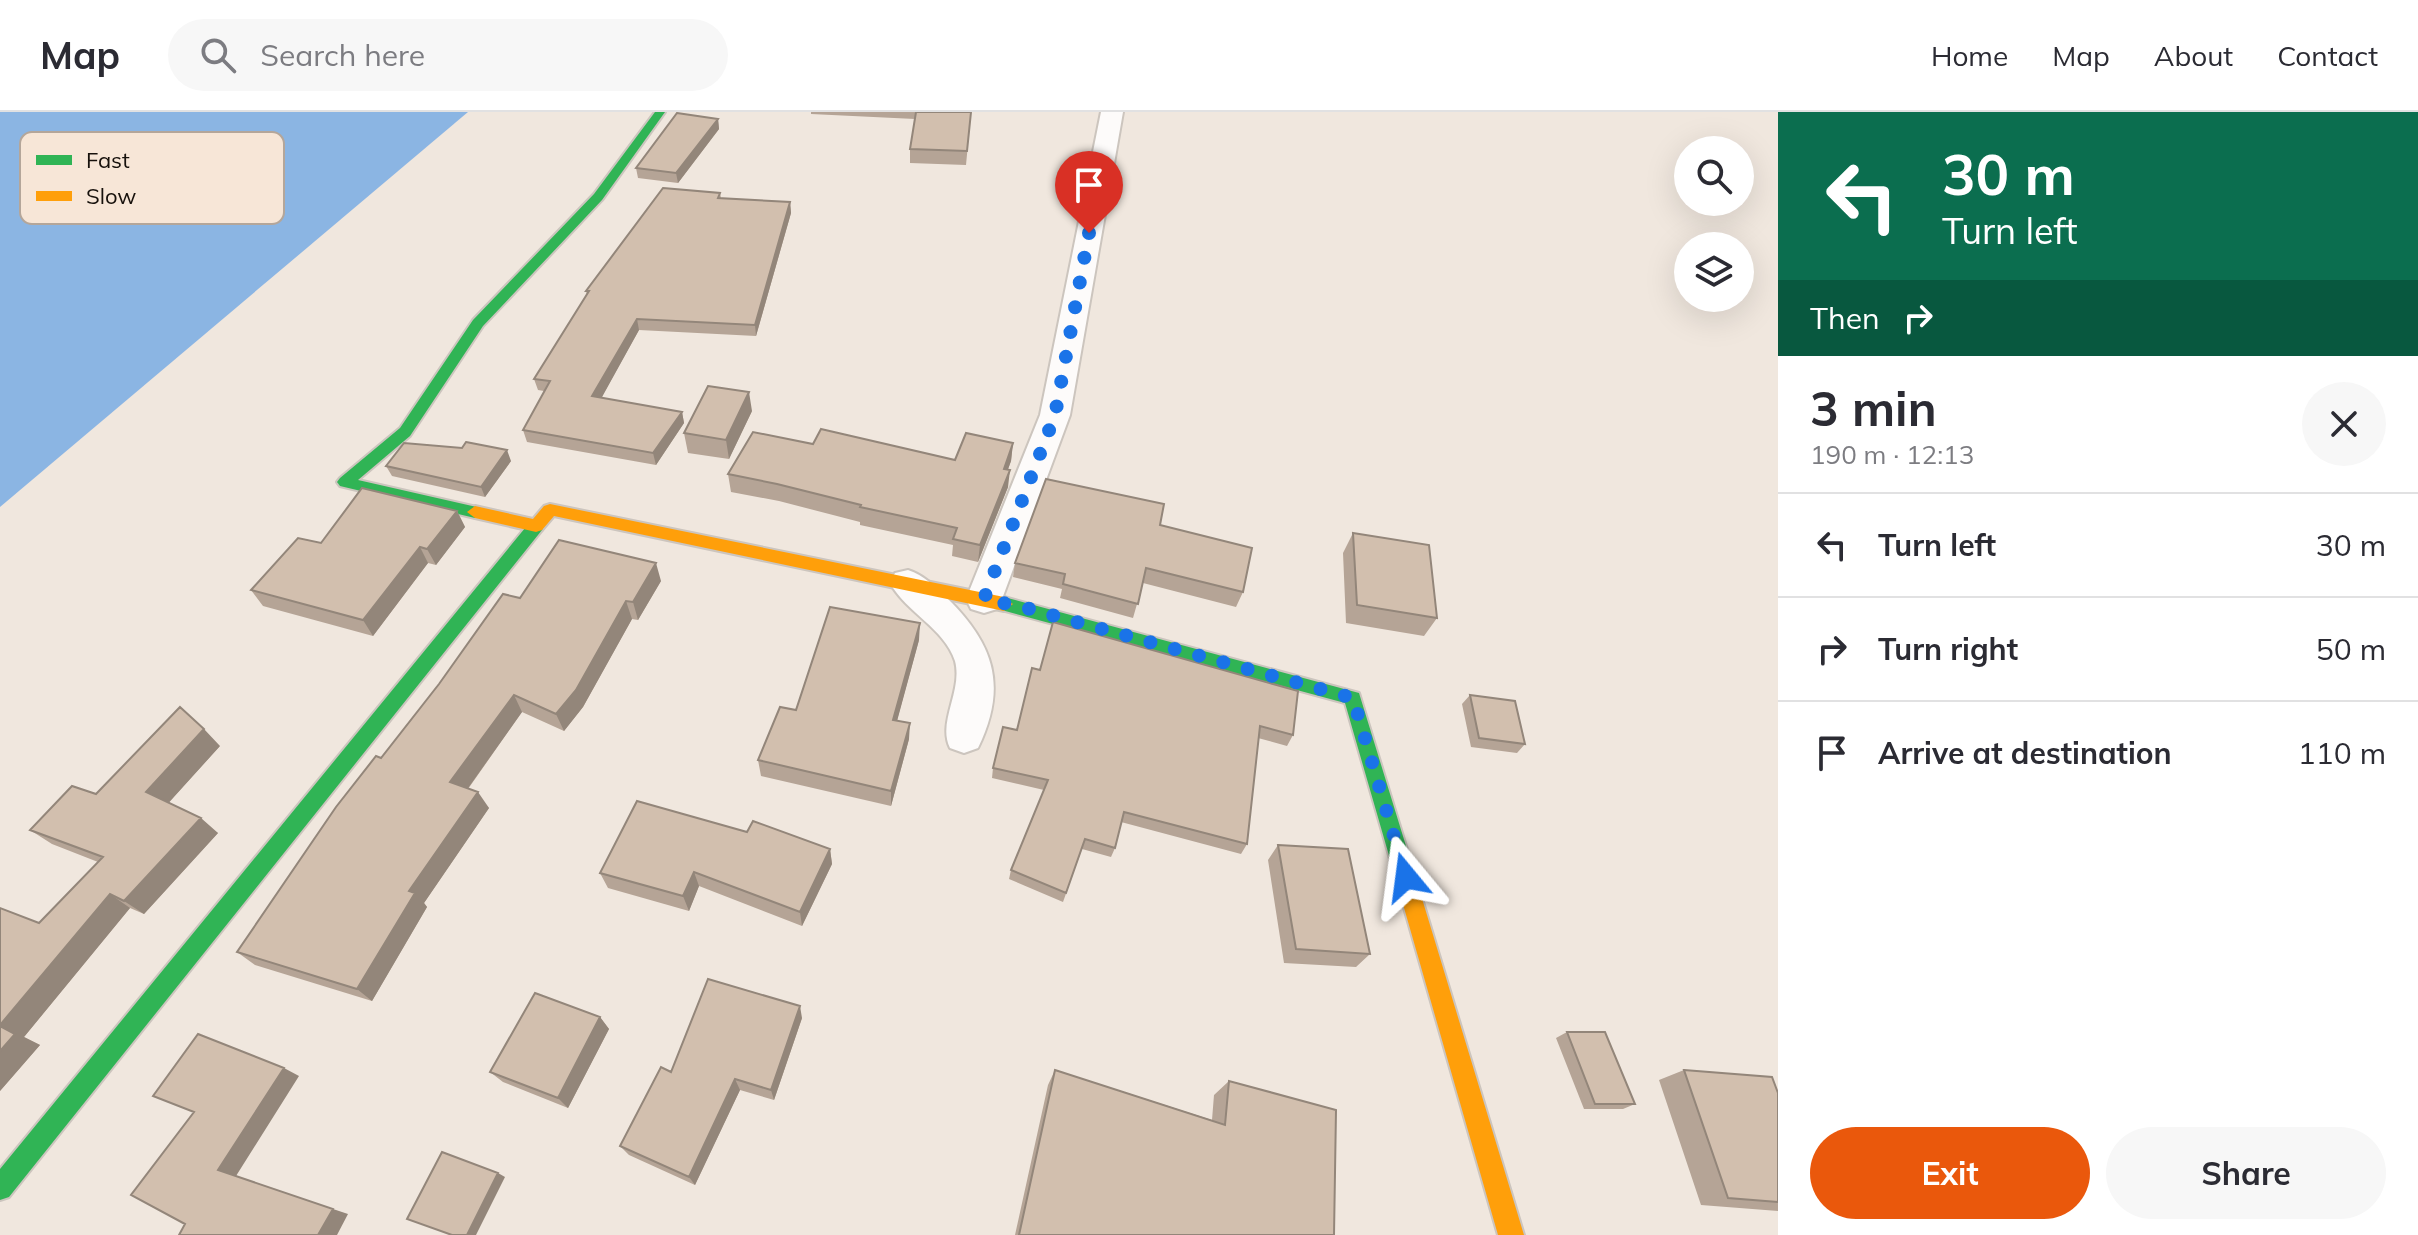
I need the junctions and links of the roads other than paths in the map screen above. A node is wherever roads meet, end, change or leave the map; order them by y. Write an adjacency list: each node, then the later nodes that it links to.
1 (660, 112): 3 (street)
2 (1112, 112): 5 (street)
3 (536, 526): 4 (street); 7 (street)
4 (908, 583): 5 (street); 6 (street)
5 (984, 599): 8 (street)
6 (964, 736)
7 (0, 1188)
8 (1511, 1235)

